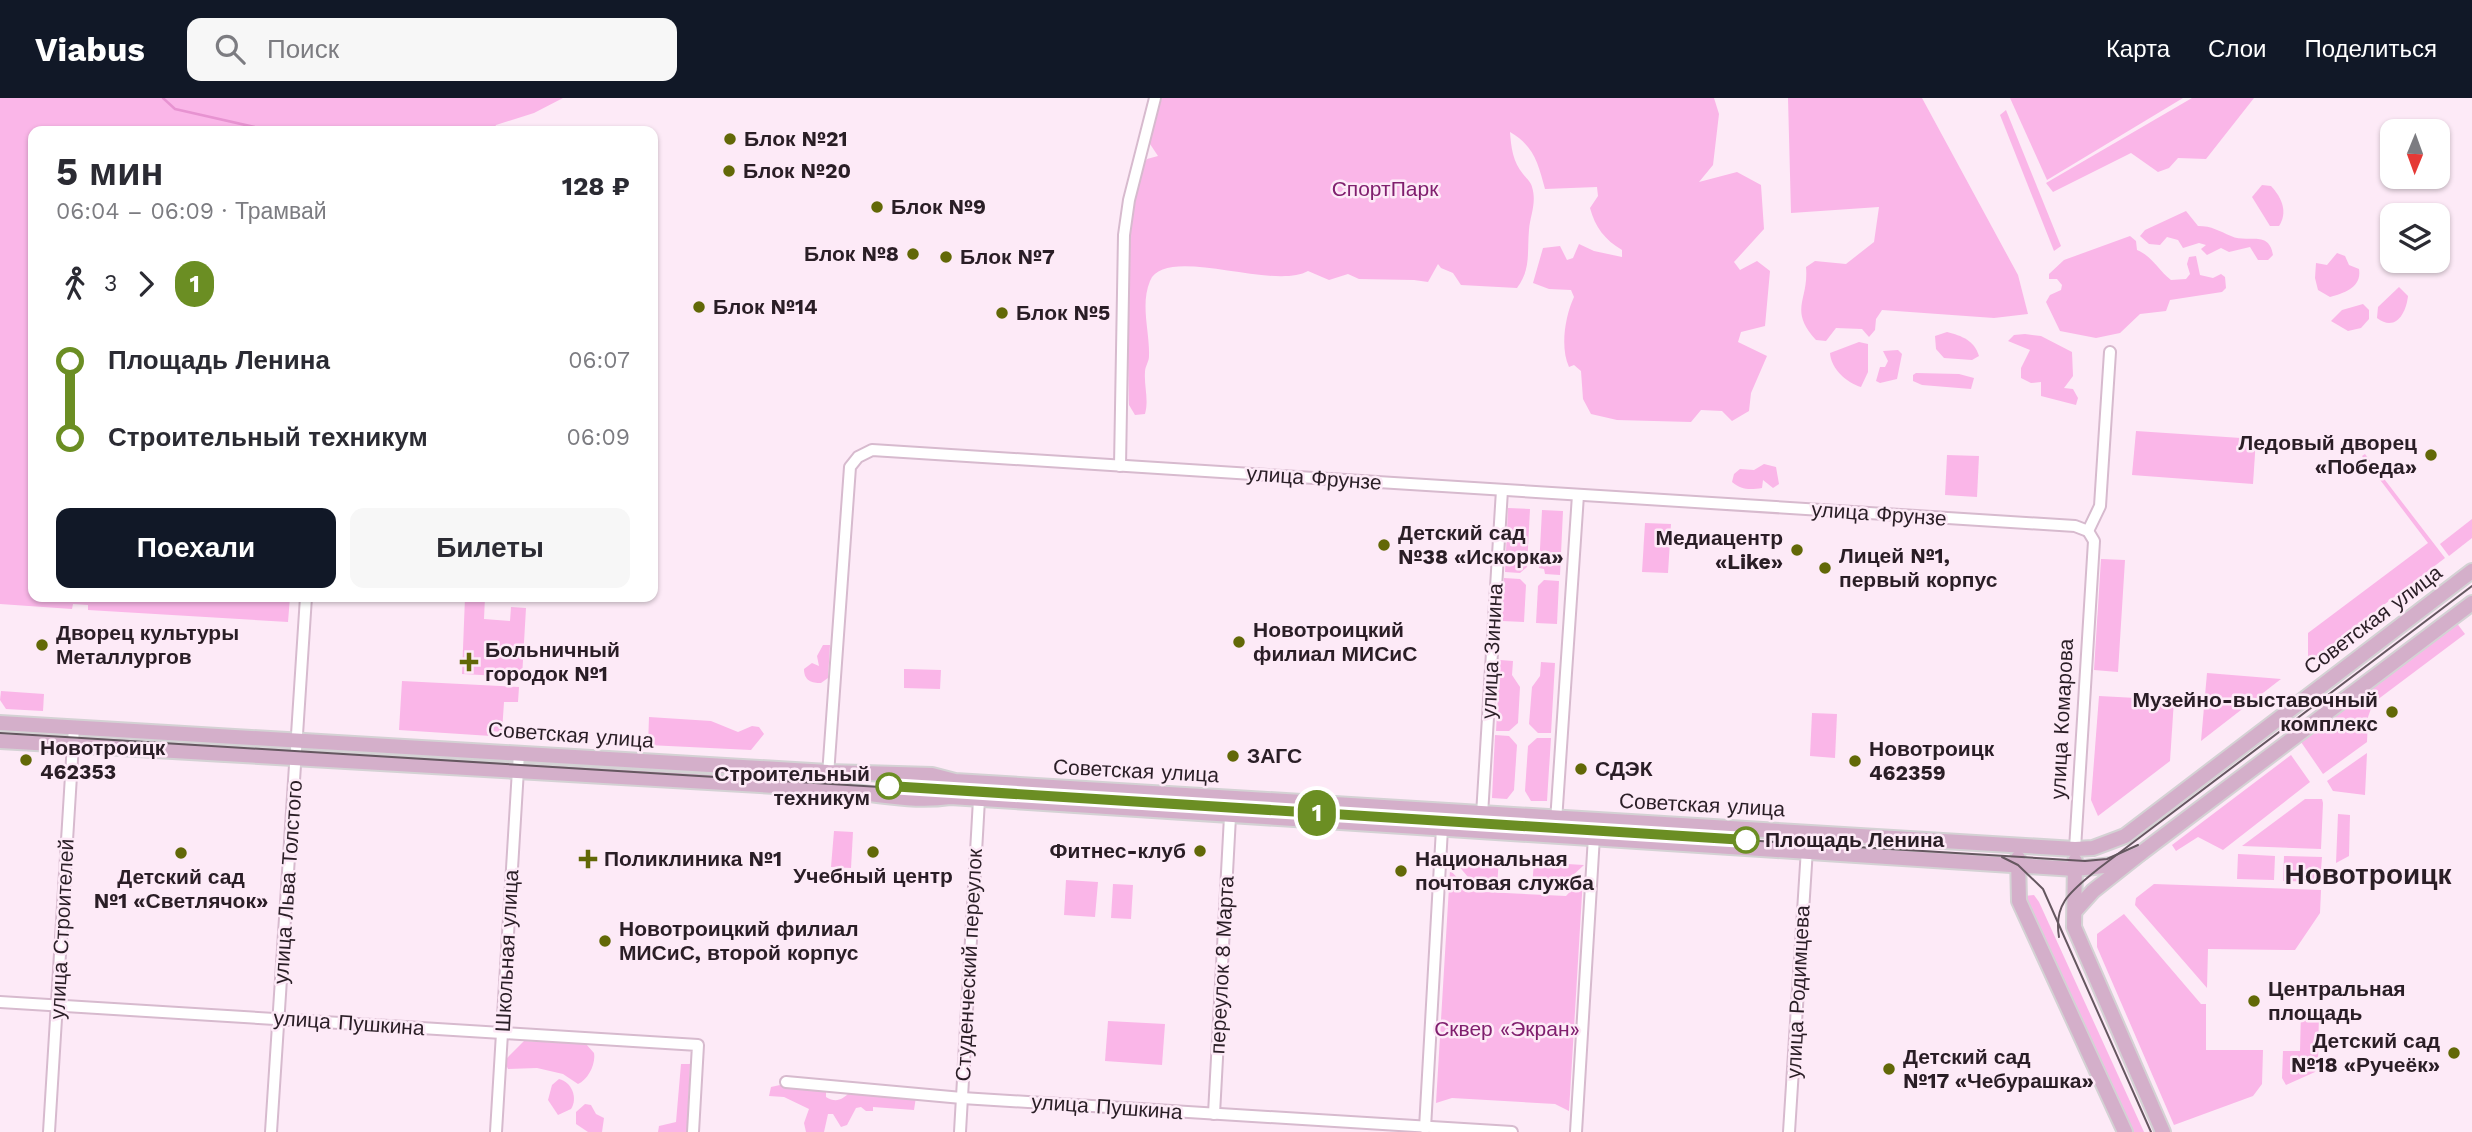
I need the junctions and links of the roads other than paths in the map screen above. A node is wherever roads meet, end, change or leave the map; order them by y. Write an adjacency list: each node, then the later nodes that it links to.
1 (1155, 98): 3 (street)
2 (2110, 352): 6 (street)
3 (1120, 466): 4 (street, улица Фрунзе); 18 (street, улица Фрунзе)
4 (1502, 490): 5 (street, улица Фрунзе); 24 (street, улица Зинина)
5 (1578, 495): 6 (street, улица Фрунзе); 26 (street)
6 (2088, 531): 34 (street, улица Комарова)
7 (2472, 571): 34 (main road, Советская улица)
8 (306, 602): 12 (street)
9 (2472, 603): 36 (main road, Советская улица)
10 (0, 723): 11 (main road, Советская улица)
11 (74, 727): 12 (main road, Советская улица); 14 (street, улица Строителей)
12 (297, 740): 15 (main road, Советская улица); 16 (street, улица Льва Толстого)
13 (0, 741): 14 (main road, Советская улица)
14 (73, 745): 16 (main road, Советская улица); 41 (street, улица Строителей)
15 (519, 753): 17 (street, Школьная улица); 18 (main road, Советская улица)
16 (296, 758): 17 (main road, Советская улица); 42 (street, улица Льва Толстого)
17 (518, 771): 20 (main road, Советская улица); 43 (street, Школьная улица)
18 (828, 772): 19 (main road, Советская улица); 20 (street, улица Фрунзе)
19 (980, 782): 21 (main road, Советская улица); 22 (street, Студенческий переулок)
20 (827, 789): 22 (main road, Советская улица)
21 (1231, 798): 23 (main road, Советская улица); 25 (street, переулок 8 Марта)
22 (979, 799): 25 (main road, Советская улица); 45 (street, Студенческий переулок)
23 (1443, 811): 24 (main road, Советская улица); 28 (street)
24 (1482, 813): 26 (main road, Советская улица); 29 (street, улица Зинина)
25 (1230, 815): 28 (main road, Советская улица); 46 (street, переулок 8 Марта)
26 (1556, 818): 27 (main road, Советская улица); 31 (street)
27 (1595, 820): 30 (main road, Советская улица); 32 (street)
28 (1442, 828): 29 (main road, Советская улица); 47 (street)
29 (1481, 831): 31 (main road, Советская улица)
30 (1808, 833): 33 (main road, Советская улица); 35 (street, улица Родимцева)
31 (1555, 836): 32 (main road, Советская улица)
32 (1594, 838): 35 (main road, Советская улица); 55 (street)
33 (2019, 846): 34 (main road, Советская улица); 37 (main road)
34 (2076, 849): 38 (main road, улица Комарова)
35 (1806, 852): 37 (main road, Советская улица); 56 (street, улица Родимцева)
36 (2141, 853): 38 (main road, Советская улица); 39 (main road, Советская улица)
37 (2018, 865): 38 (main road, Советская улица); 57 (main road)
38 (2075, 869): 39 (main road, улица Комарова)
39 (2075, 911): 58 (main road)
40 (0, 1002): 41 (street, улица Пушкина)
41 (57, 1006): 42 (street, улица Пушкина); 48 (street, улица Строителей)
42 (279, 1018): 43 (street, улица Пушкина); 49 (street, улица Льва Толстого)
43 (502, 1032): 50 (street, Школьная улица); 51 (street, улица Пушкина)
44 (786, 1082): 45 (street, улица Пушкина)
45 (962, 1098): 46 (street, улица Пушкина); 52 (street, Студенческий переулок)
46 (1214, 1114): 47 (street, улица Пушкина)
47 (1425, 1128): 53 (street, улица Пушкина)
48 (49, 1132)
49 (271, 1132)
50 (496, 1132)
51 (694, 1132)
52 (960, 1132)
53 (1500, 1132): 54 (street, улица Пушкина)
54 (1513, 1132)
55 (1576, 1132)
56 (1789, 1132)
57 (2125, 1132)
58 (2163, 1132)

